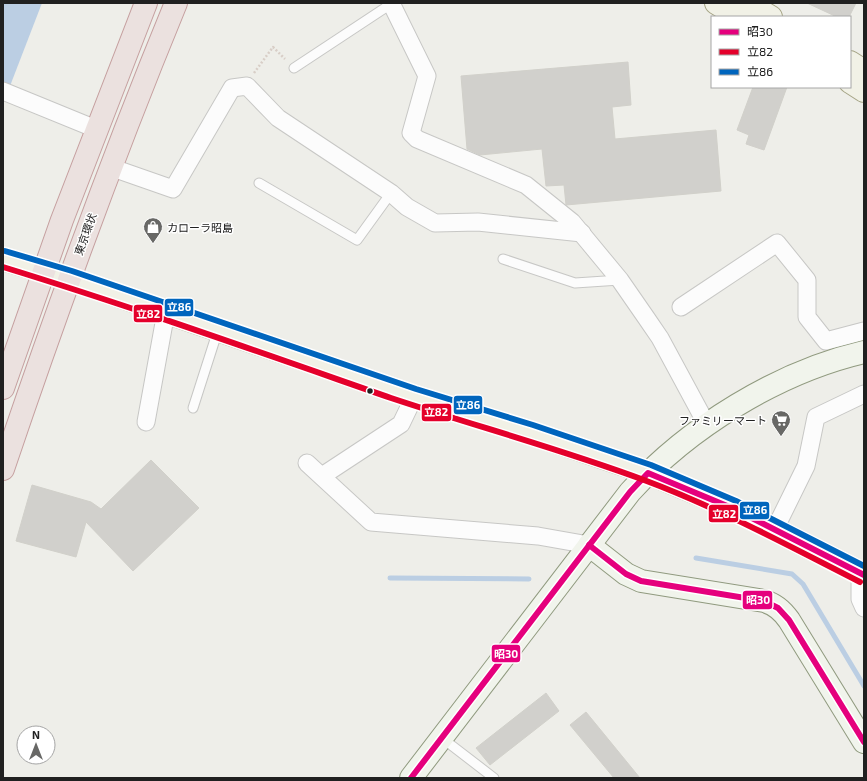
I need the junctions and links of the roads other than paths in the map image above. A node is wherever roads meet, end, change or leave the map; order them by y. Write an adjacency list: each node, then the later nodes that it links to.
1 (146, 3): 8 (highway)
2 (176, 3): 9 (highway, 東京環状)
3 (391, 3): 6 (lane); 12 (street)
4 (716, 3): 5 (main road)
5 (737, 16)
6 (294, 68)
7 (3, 91): 8 (street)
8 (96, 129): 15 (highway)
9 (110, 167): 11 (street); 16 (highway, 東京環状)
10 (259, 183): 11 (lane)
11 (391, 193): 12 (street)
12 (582, 233): 17 (street)
13 (3, 259): 15 (main road)
14 (504, 259): 17 (lane)
15 (43, 272): 16 (main road); 23 (highway)
16 (69, 279): 19 (main road); 30 (highway, 東京環状)
17 (620, 280): 28 (street)
18 (681, 307): 21 (street)
19 (166, 312): 20 (main road); 27 (street)
20 (218, 330): 25 (main road); 26 (lane)
21 (864, 331)
22 (864, 352): 28 (street)
23 (3, 388)
24 (864, 394): 33 (street)
25 (414, 397): 31 (main road); 32 (street)
26 (193, 408)
27 (146, 422)
28 (707, 425): 31 (street)
29 (307, 463): 32 (street)
30 (3, 469)
31 (648, 473): 33 (main road); 34 (street)
32 (322, 476): 34 (street)
33 (775, 529): 35 (main road)
34 (589, 545): 37 (street); 38 (street)
35 (862, 574): 36 (street)
36 (864, 608)
37 (442, 738): 39 (street); 40 (lane)
38 (864, 742)
39 (411, 778)
40 (494, 778)

